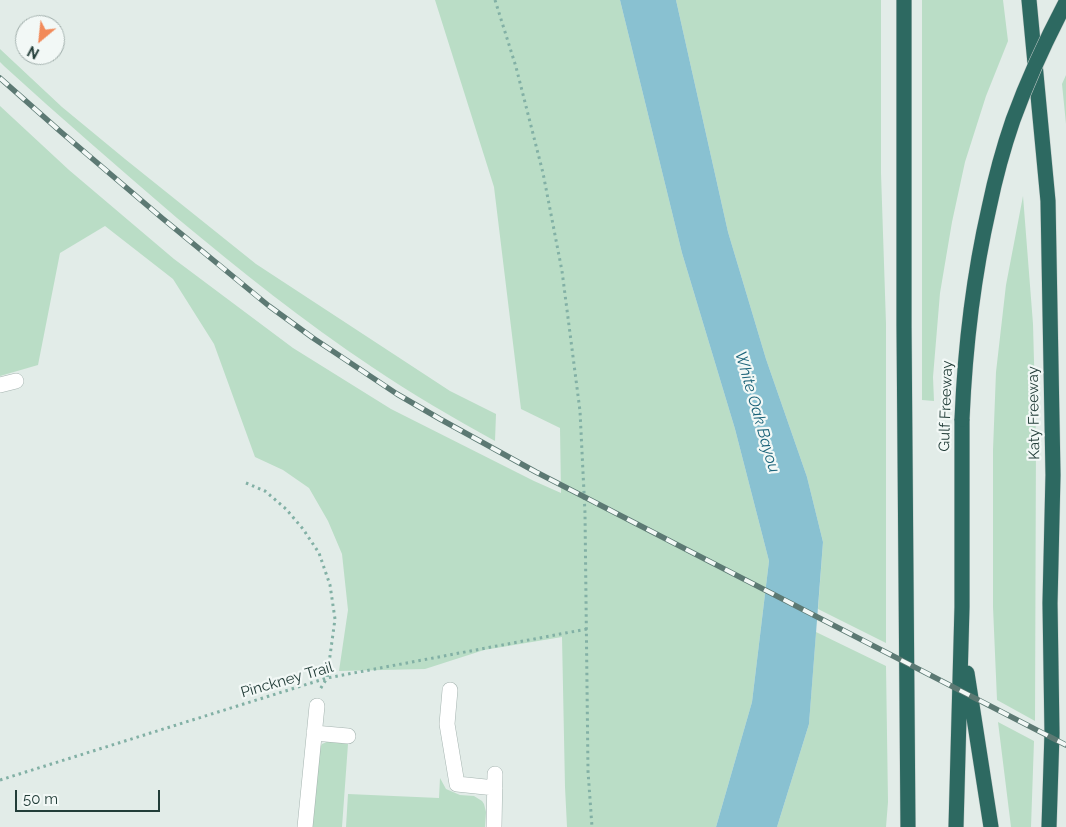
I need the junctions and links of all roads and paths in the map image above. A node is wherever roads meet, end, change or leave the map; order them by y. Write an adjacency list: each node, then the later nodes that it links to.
1 (495, 0): 9 (path)
2 (903, 0): 19 (highway)
3 (1029, 0): 22 (highway, Katy Freeway)
4 (1066, 2): 8 (highway, Gulf Freeway, bridge)
5 (16, 381): 6 (street)
6 (0, 385)
7 (246, 483): 10 (path)
8 (962, 607): 20 (highway, Gulf Freeway); 21 (highway)
9 (587, 629): 10 (path, Pinckney Trail); 18 (path)
10 (327, 678): 12 (path); 15 (path, Pinckney Trail)
11 (450, 690): 17 (street)
12 (317, 706): 13 (street)
13 (314, 733): 14 (street); 16 (street)
14 (348, 736)
15 (0, 780)
16 (305, 827)
17 (494, 827)
18 (592, 827)
19 (908, 827)
20 (956, 827)
21 (990, 827)
22 (1050, 827)

